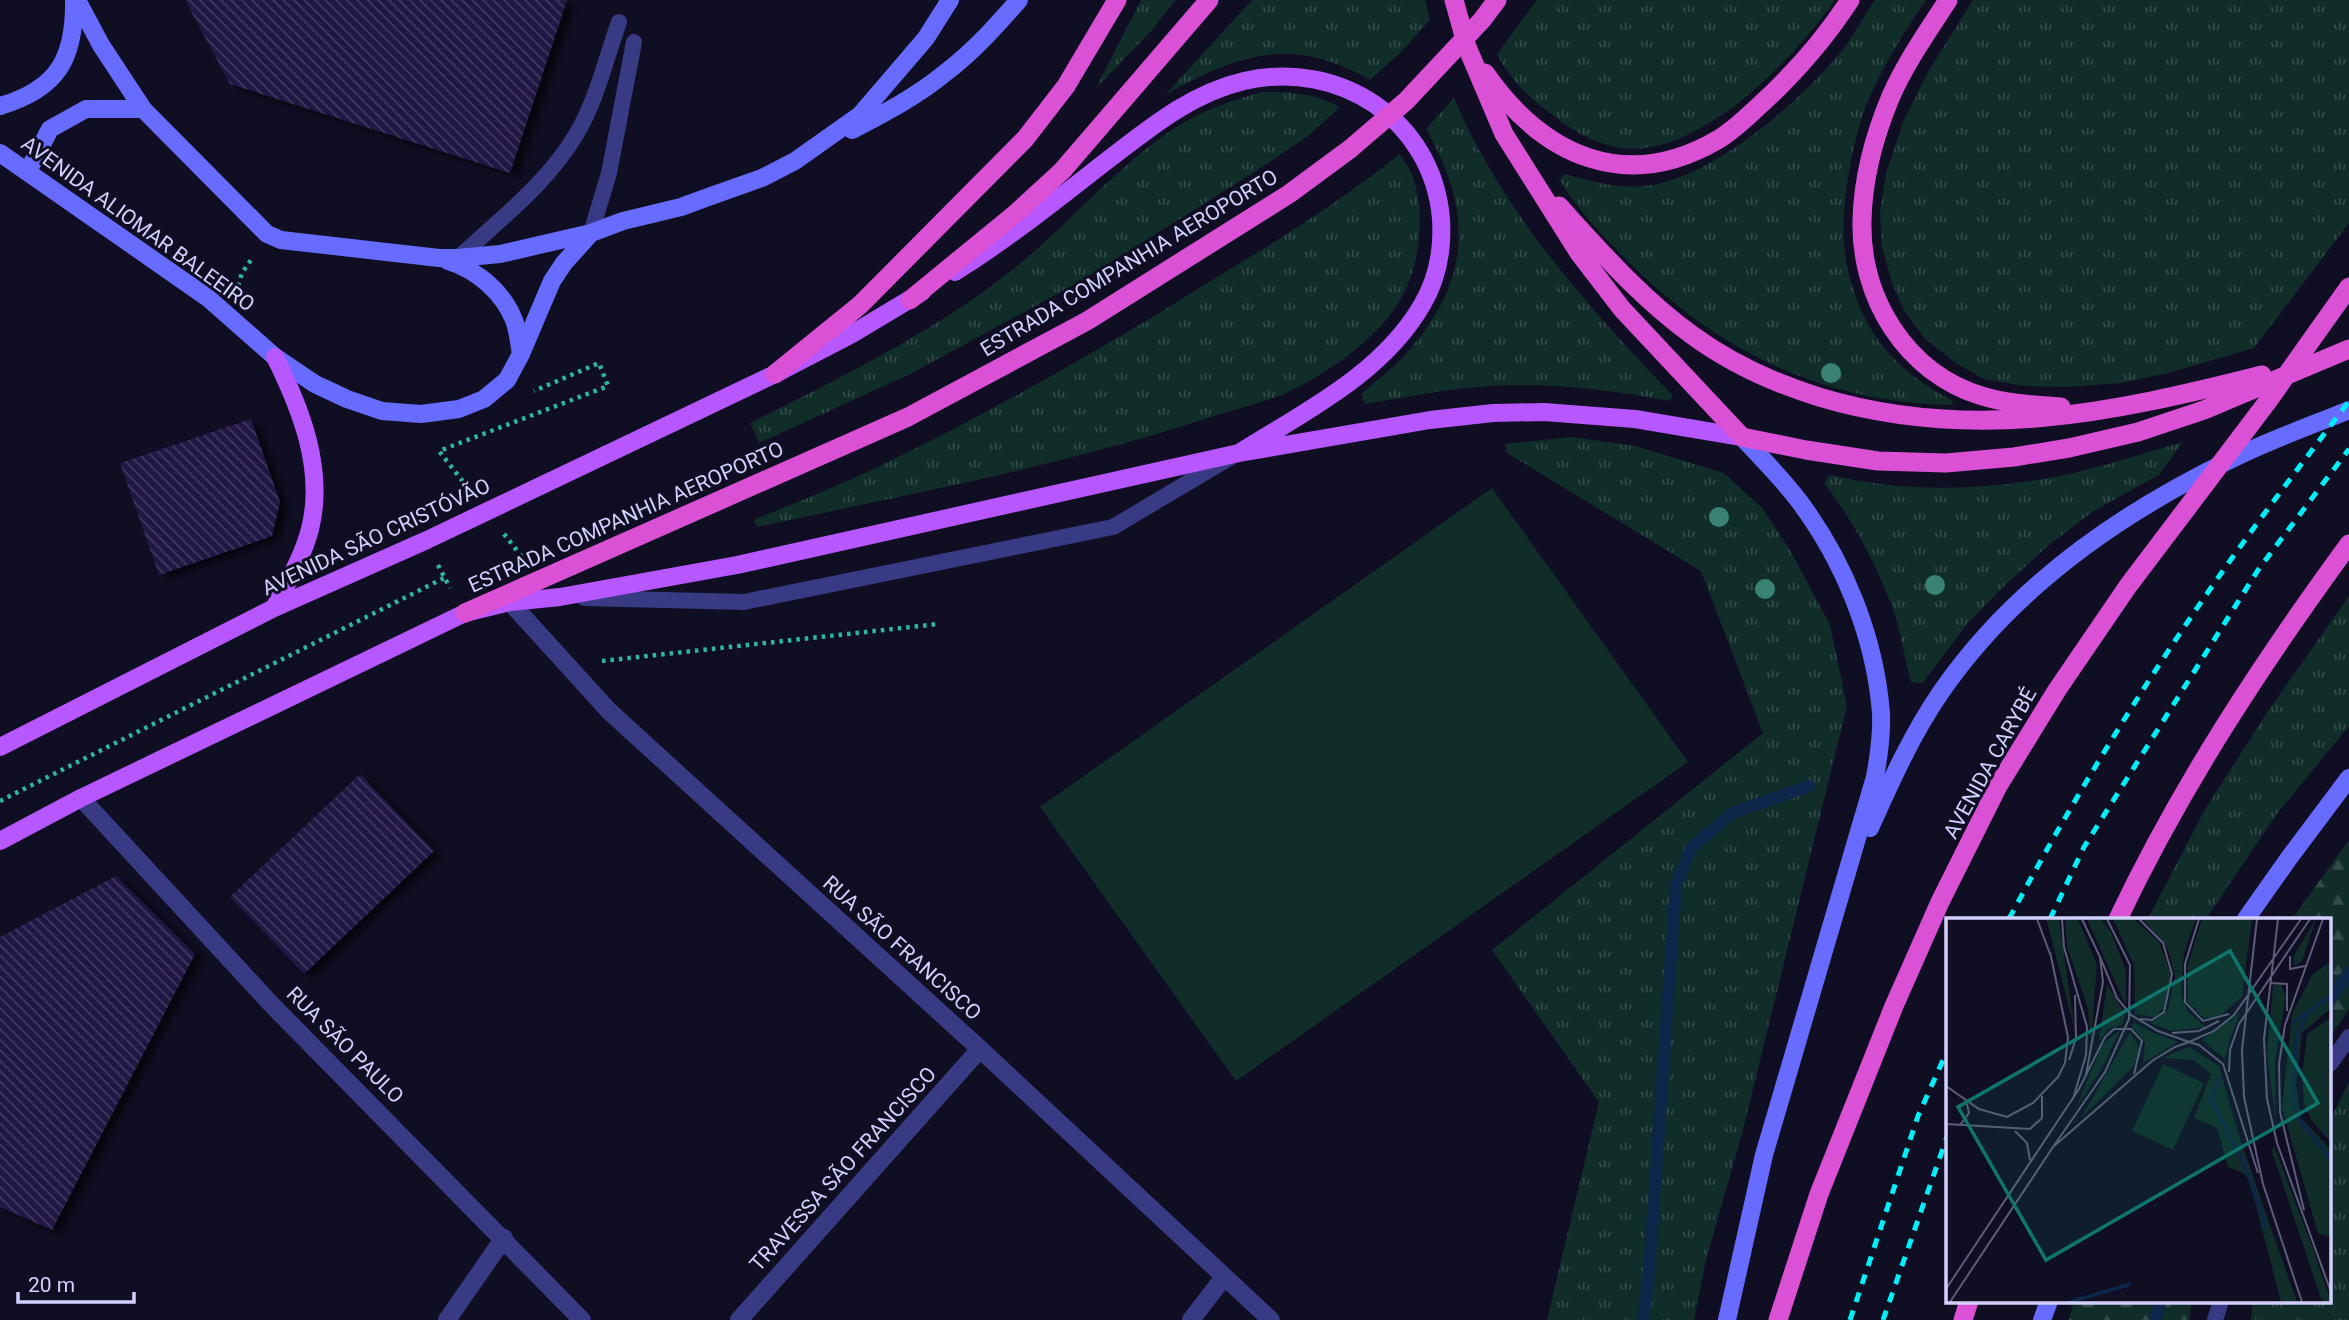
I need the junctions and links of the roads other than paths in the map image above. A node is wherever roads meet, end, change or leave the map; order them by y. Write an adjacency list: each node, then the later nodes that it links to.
1 (75, 0): 13 (main road); 14 (main road)
2 (950, 0): 16 (main road, AVENIDA ALIOMAR BALEEIRO)
3 (1019, 0): 16 (main road)
4 (1117, 0): 27 (highway)
5 (1209, 0): 23 (highway)
6 (1454, 0): 12 (highway)
7 (1497, 0): 36 (highway, ESTRADA COMPANHIA AEROPORTO)
8 (1850, 0): 12 (highway)
9 (1948, 0): 28 (highway)
10 (619, 22): 21 (lane)
11 (634, 42): 19 (lane)
12 (1467, 47): 17 (highway)
13 (0, 106)
14 (143, 109): 18 (main road); 20 (main road, AVENIDA ALIOMAR BALEEIRO)
15 (0, 153): 18 (main road, AVENIDA ALIOMAR BALEEIRO)
16 (795, 161): 19 (main road, AVENIDA ALIOMAR BALEEIRO)
17 (1522, 166): 28 (highway); 30 (highway)
18 (28, 171): 26 (main road, AVENIDA ALIOMAR BALEEIRO)
19 (591, 233): 21 (main road, AVENIDA ALIOMAR BALEEIRO); 24 (main road, AVENIDA ALIOMAR BALEEIRO)
20 (439, 258): 21 (main road, AVENIDA ALIOMAR BALEEIRO); 24 (main road)
21 (458, 258)
22 (2349, 287): 58 (highway, AVENIDA CARYBÉ)
23 (910, 300): 27 (main road, AVENIDA SÃO CRISTÓVÃO); 31 (main road, AVENIDA SÃO CRISTÓVÃO)
24 (521, 354): 26 (main road, AVENIDA ALIOMAR BALEEIRO)
25 (2340, 354): 28 (highway); 30 (highway)
26 (275, 357): 35 (main road)
27 (775, 374): 35 (main road, AVENIDA SÃO CRISTÓVÃO)
28 (2102, 410)
29 (2349, 410): 41 (main road)
30 (1742, 437): 31 (main road); 41 (main road)
31 (1239, 453): 33 (main road); 33 (lane)
32 (2349, 544): 42 (highway)
33 (560, 597): 34 (main road)
34 (510, 602): 36 (main road); 45 (street, RUA SÃO FRANCISCO)
35 (274, 608): 37 (main road, AVENIDA SÃO CRISTÓVÃO)
36 (465, 613): 39 (main road)
37 (0, 747)
38 (2349, 778): 43 (main road)
39 (81, 798): 40 (main road); 47 (street, RUA SÃO PAULO)
40 (0, 841)
41 (1841, 892): 57 (main road)
42 (2119, 918)
43 (2247, 918)
44 (2349, 1037): 46 (lane)
45 (980, 1049): 48 (street, RUA SÃO FRANCISCO); 54 (street, TRAVESSA SÃO FRANCISCO)
46 (2332, 1061)
47 (504, 1238): 52 (street); 53 (street, RUA SÃO PAULO)
48 (1224, 1277): 55 (street); 56 (street, RUA SÃO FRANCISCO)
49 (1969, 1302): 59 (highway)
50 (2049, 1302): 60 (main road)
51 (2221, 1302): 61 (lane)
52 (447, 1320)
53 (582, 1320)
54 (739, 1320)
55 (1191, 1320)
56 (1271, 1320)
57 (1727, 1320)
58 (1778, 1320)
59 (1963, 1320)
60 (2042, 1320)
61 (2215, 1320)

